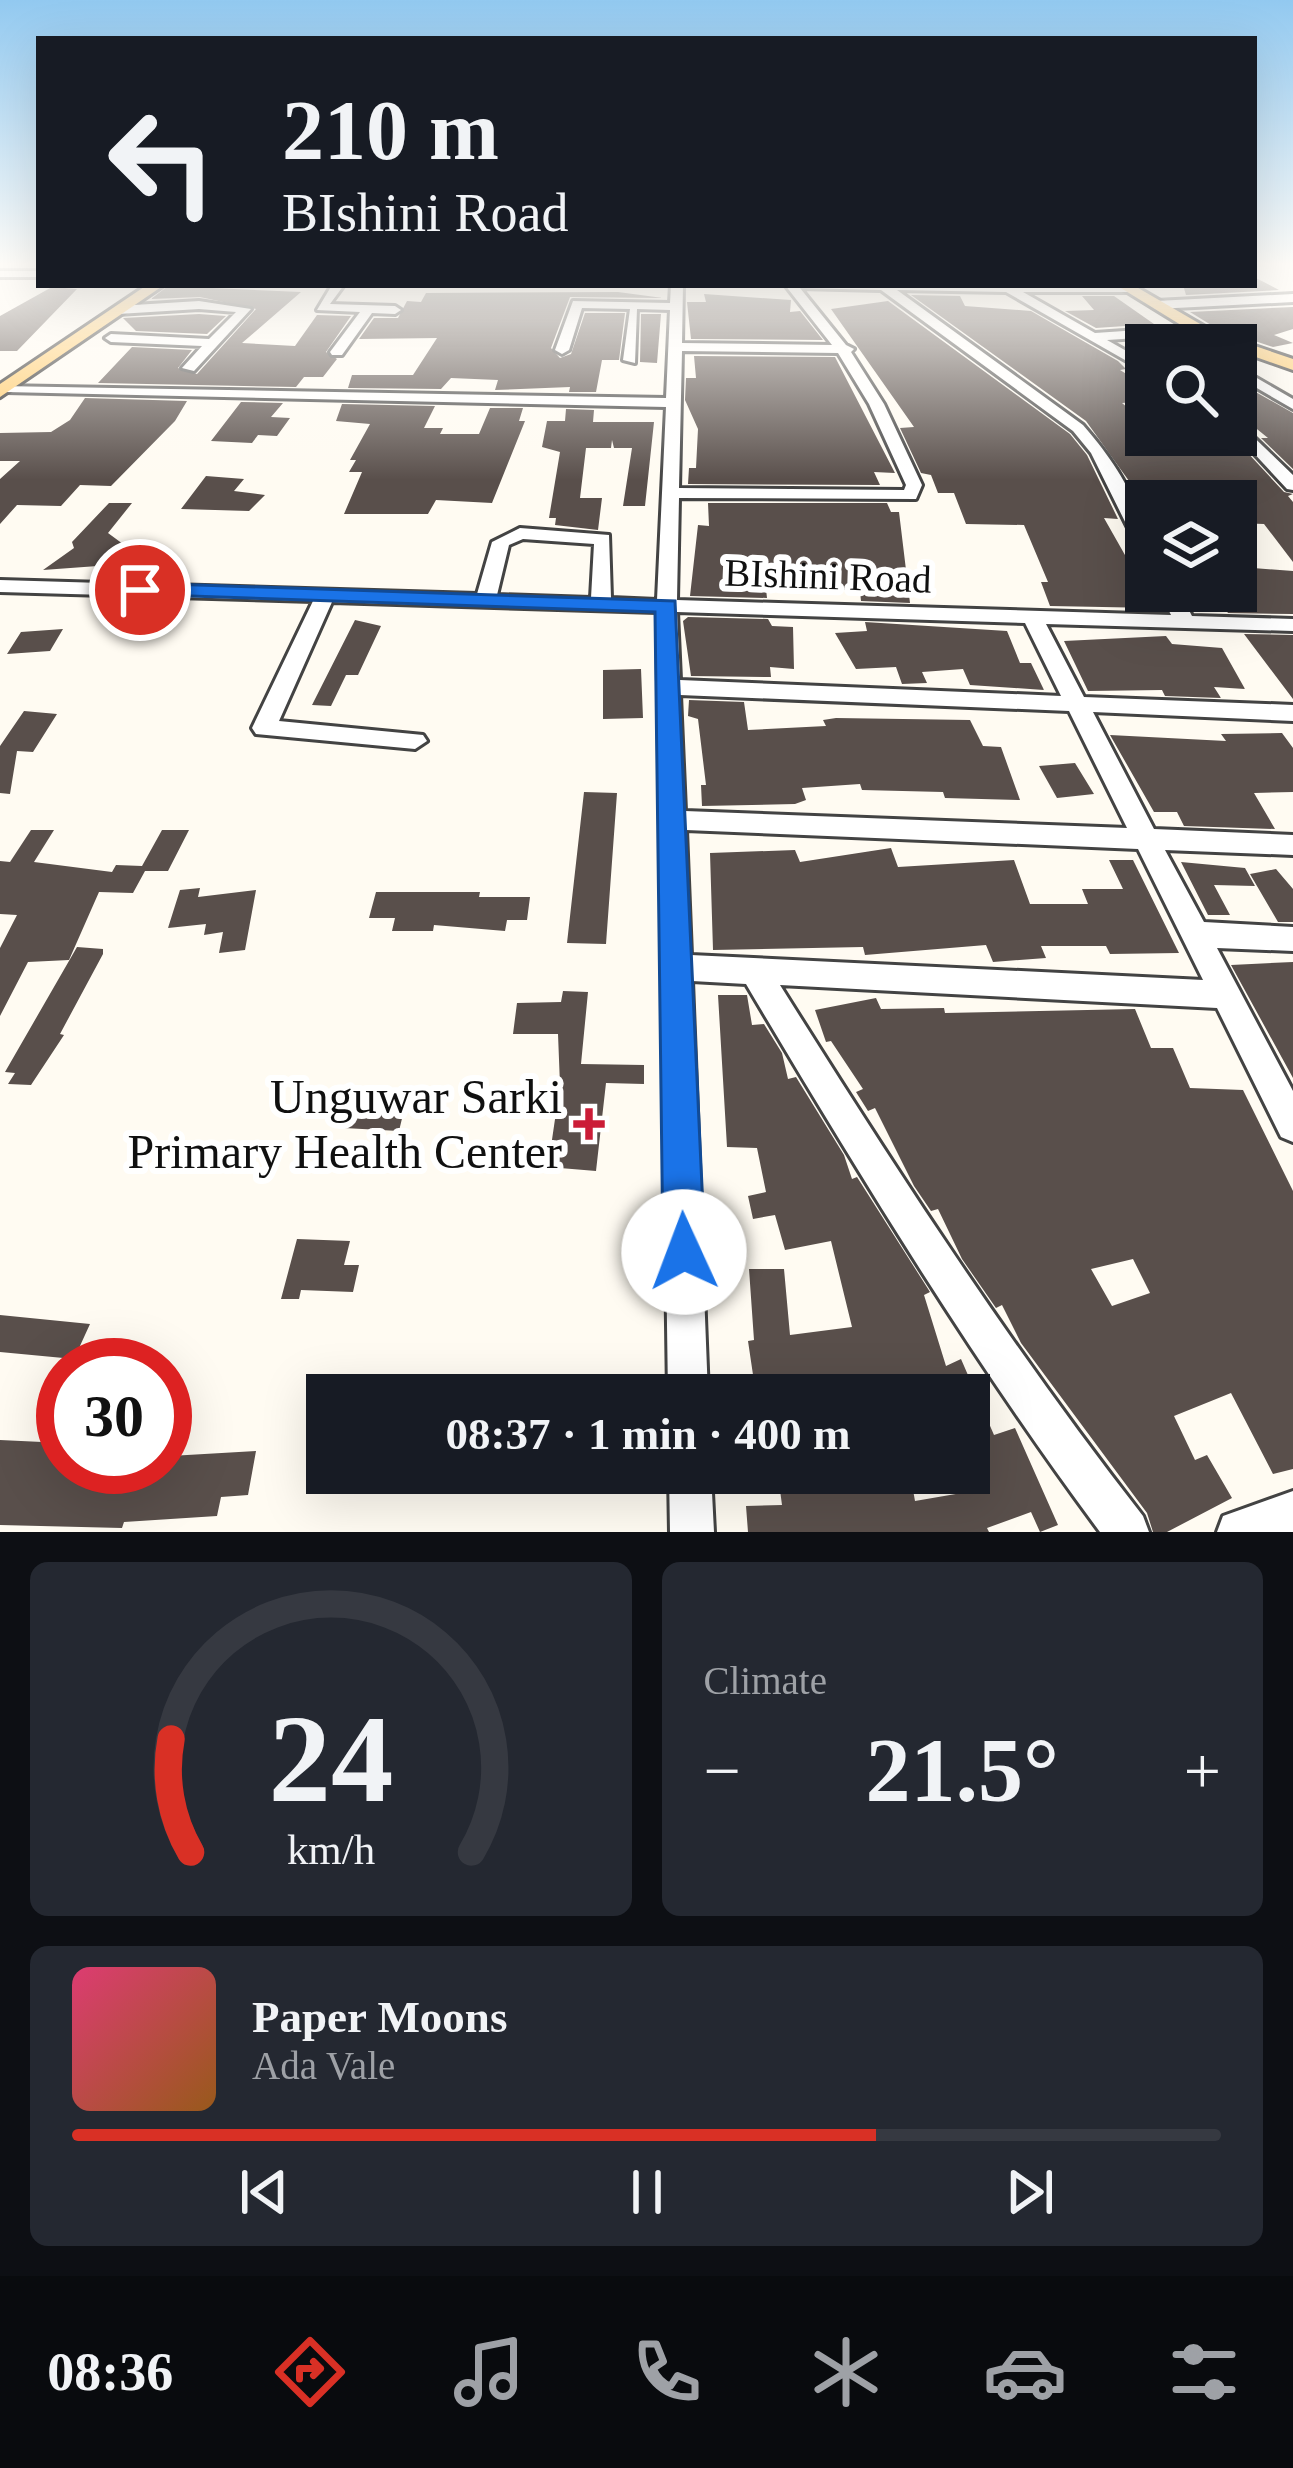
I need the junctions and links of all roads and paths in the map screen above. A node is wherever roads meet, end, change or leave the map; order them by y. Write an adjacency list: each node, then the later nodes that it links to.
1 (71, 336): 29 (main road)
2 (78, 336): 29 (main road)
3 (147, 336): 16 (street)
4 (220, 336): 17 (street)
5 (349, 336): 21 (street)
6 (566, 336): 20 (street)
7 (631, 336): 25 (street)
8 (675, 336): 18 (street)
9 (837, 336): 19 (street)
10 (953, 336): 35 (street)
11 (1091, 336): 14 (street)
12 (1212, 336): 27 (main road)
13 (111, 338): 16 (street)
14 (1094, 338): 15 (street); 22 (street)
15 (1125, 338)
16 (141, 341): 17 (street); 23 (street)
17 (214, 343): 26 (street)
18 (676, 346): 19 (street); 30 (street)
19 (847, 349): 34 (street)
20 (562, 350)
21 (337, 352)
22 (1125, 356)
23 (123, 358)
24 (1257, 358): 27 (main road)
25 (630, 360)
26 (189, 368)
27 (1293, 369)
28 (1257, 383): 31 (street)
29 (2, 386): 30 (street)
30 (673, 404): 34 (street)
31 (1293, 405)
32 (1257, 447): 33 (street)
33 (1293, 485)
34 (673, 494): 40 (street)
35 (1125, 504)
36 (0, 586): 37 (street, BIshini Road)
37 (326, 594): 38 (street, BIshini Road); 48 (street)
38 (486, 598): 39 (street, BIshini Road); 39 (street)
39 (601, 602): 40 (street, BIshini Road)
40 (667, 606): 42 (street, BIshini Road); 45 (street)
41 (1180, 612): 43 (street)
42 (1032, 617): 43 (street, BIshini Road); 46 (street)
43 (1185, 622): 44 (street, BIshini Road)
44 (1293, 625)
45 (668, 687): 46 (street); 49 (street)
46 (1076, 705): 47 (street); 50 (street)
47 (1293, 713)
48 (415, 741)
49 (671, 820): 50 (street); 54 (street)
50 (1144, 841): 51 (street); 52 (street)
51 (1293, 845)
52 (1192, 934): 53 (street); 56 (street)
53 (1293, 939)
54 (676, 967): 55 (street); 58 (street)
55 (754, 970): 56 (street); 62 (street)
56 (1224, 995): 57 (street)
57 (1293, 1125)
58 (687, 1374)
59 (691, 1494): 61 (street)
60 (1293, 1513): 63 (street)
61 (692, 1532)
62 (1127, 1532)
63 (1238, 1532)

